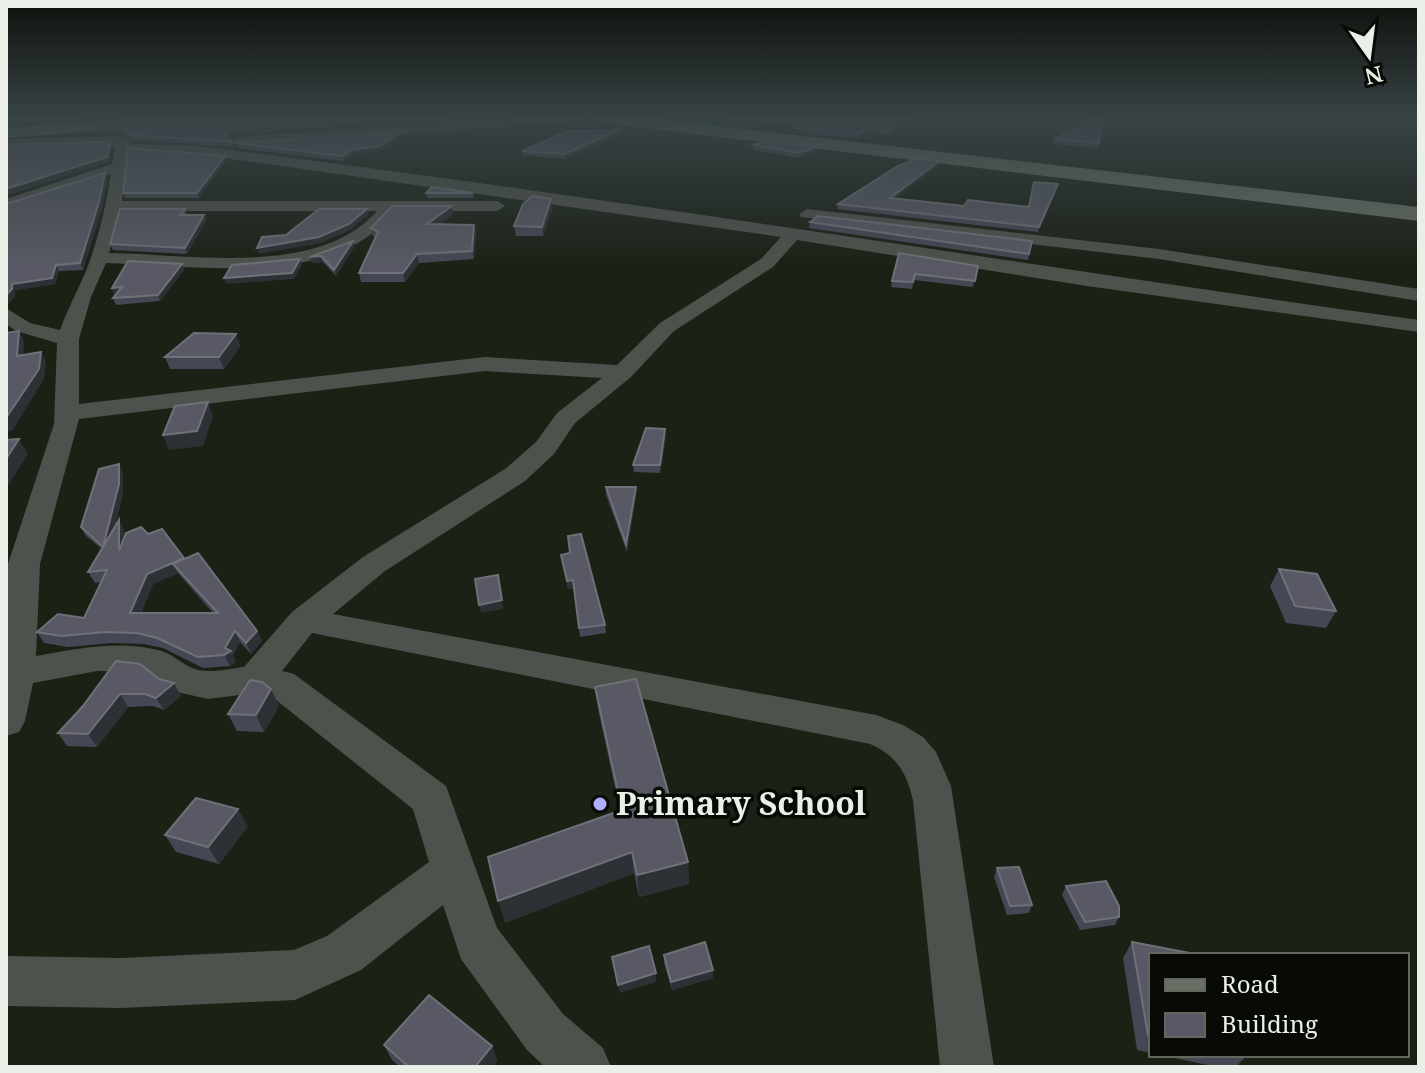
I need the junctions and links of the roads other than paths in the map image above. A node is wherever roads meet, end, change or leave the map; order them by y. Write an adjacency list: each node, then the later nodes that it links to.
1 (81, 168): 6 (street)
2 (114, 168): 8 (street)
3 (328, 168): 5 (street)
4 (1030, 168): 11 (main road)
5 (583, 203): 9 (street); 10 (street)
6 (6, 204)
7 (681, 204): 10 (street)
8 (114, 206): 9 (street); 13 (street)
9 (388, 206): 13 (street)
10 (630, 209): 12 (street)
11 (1419, 214)
12 (800, 224): 14 (street); 16 (street); 18 (street)
13 (99, 258): 17 (street)
14 (1419, 295)
15 (6, 314): 17 (street)
16 (1419, 326)
17 (68, 339): 19 (street)
18 (623, 372): 19 (street); 21 (street)
19 (67, 413): 20 (street)
20 (15, 564): 22 (street)
21 (304, 620): 23 (street); 28 (street)
22 (17, 673): 23 (street); 24 (street)
23 (255, 679): 25 (street)
24 (6, 721)
25 (455, 870): 26 (street); 27 (street)
26 (6, 981)
27 (584, 1067)
28 (967, 1067)

